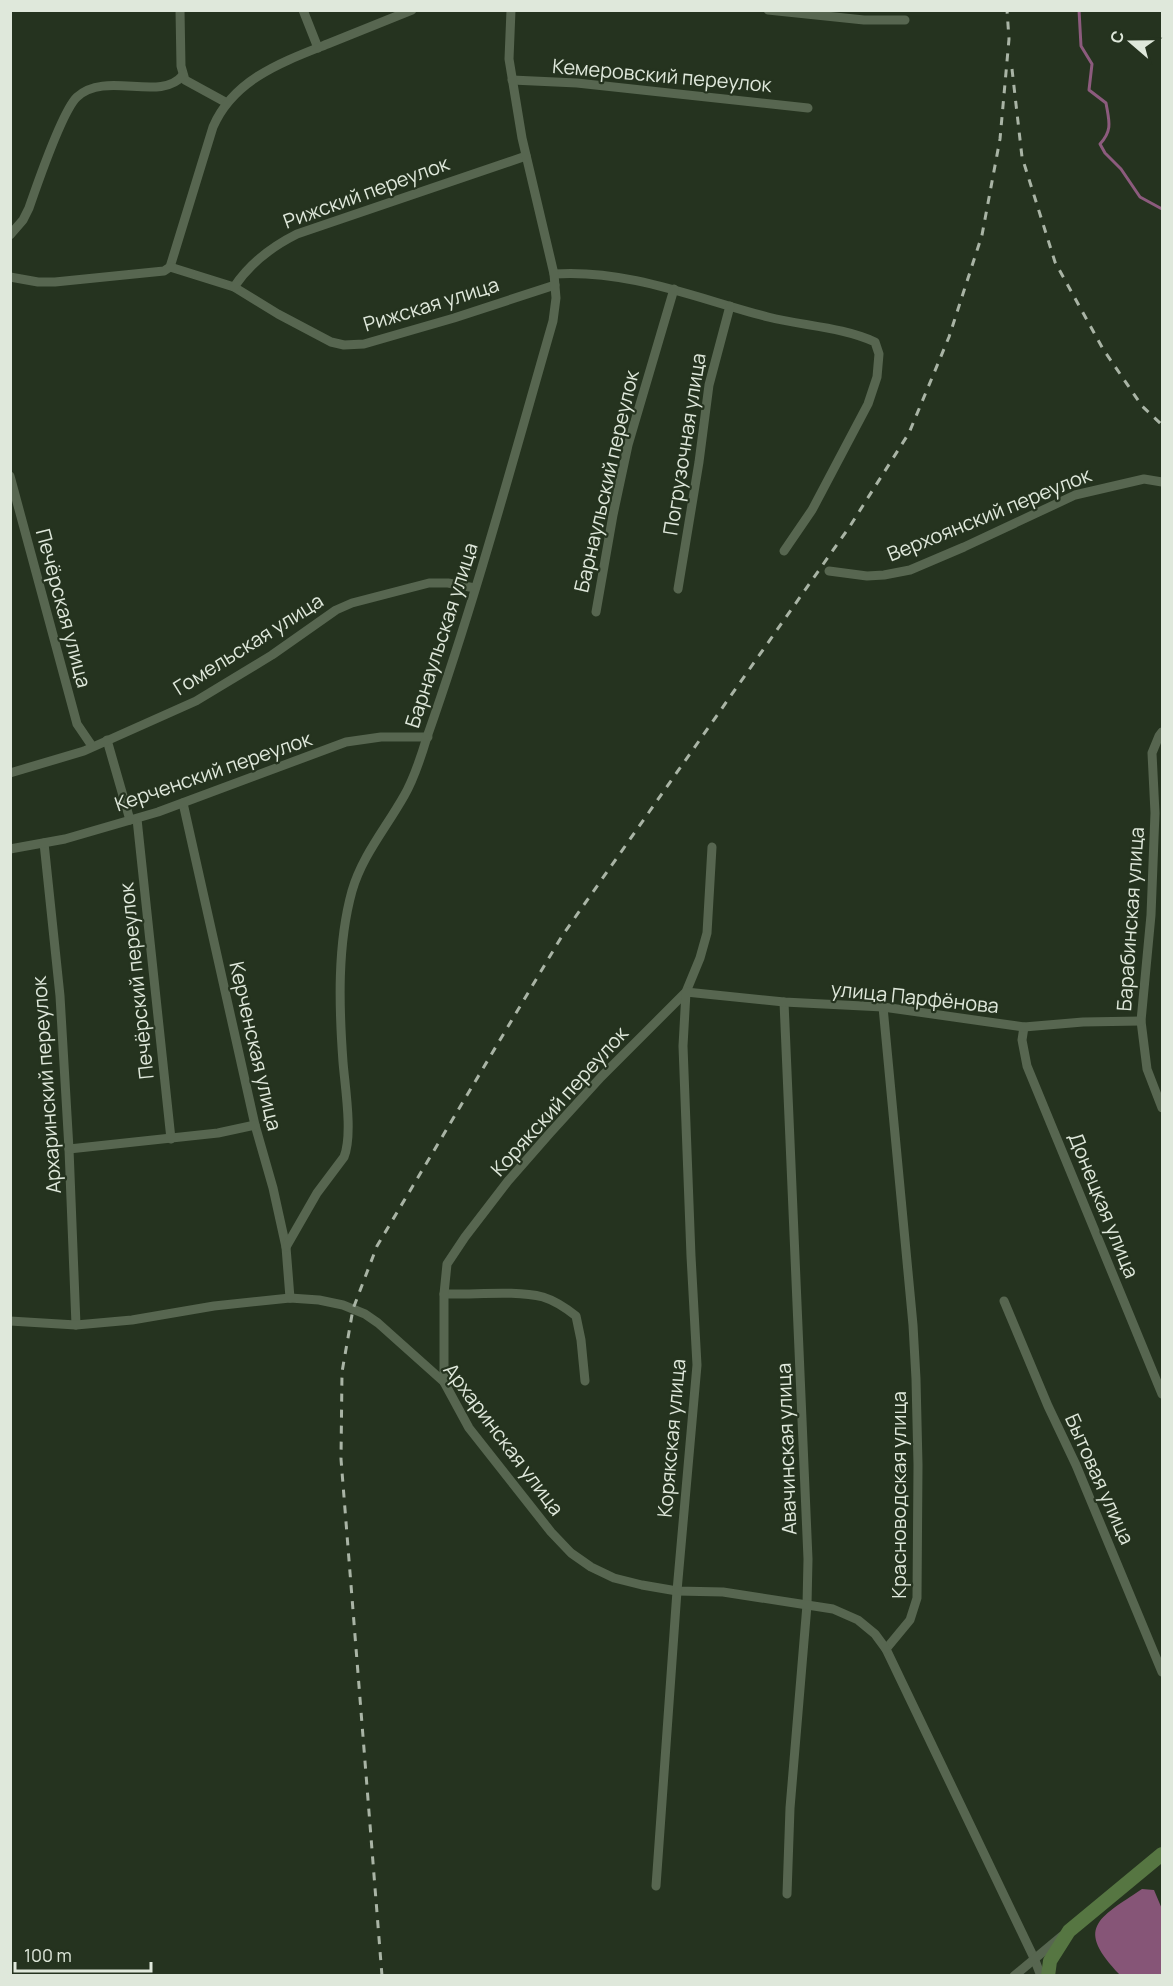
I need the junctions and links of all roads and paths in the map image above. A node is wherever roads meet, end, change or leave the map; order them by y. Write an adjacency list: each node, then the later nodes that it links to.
1 (180, 10): 9 (street)
2 (303, 10): 8 (street)
3 (412, 10): 8 (street)
4 (510, 10): 10 (street, Барнаульская улица)
5 (768, 10): 6 (street)
6 (840, 14): 7 (street)
7 (905, 20)
8 (318, 48): 11 (street)
9 (183, 75): 11 (street); 14 (street)
10 (512, 80): 12 (street, Кемеровский переулок); 13 (street, Барнаульская улица)
11 (227, 102): 15 (street)
12 (808, 108)
13 (526, 156): 16 (street, Барнаульская улица); 19 (street, Рижский переулок)
14 (10, 235)
15 (170, 267): 17 (street); 19 (street, Рижская улица)
16 (554, 274): 18 (street, Барнаульская улица); 20 (street)
17 (10, 277)
18 (555, 285): 19 (street, Рижская улица); 26 (street, Барнаульская улица)
19 (234, 287)
20 (674, 289): 21 (street); 28 (street, Барнаульский переулок)
21 (730, 306): 24 (street); 27 (street, Погрузочная улица)
22 (10, 476): 32 (street, Печёрская улица)
23 (1162, 482): 25 (street, Верхоянский переулок)
24 (784, 550)
25 (829, 571)
26 (475, 588): 30 (street, Барнаульская улица); 31 (street, Гомельская улица)
27 (678, 589)
28 (596, 612)
29 (1162, 732): 39 (street, Барабинская улица)
30 (428, 737): 34 (street, Керченский переулок); 50 (street, Барнаульская улица)
31 (107, 740): 32 (street, Гомельская улица); 35 (street, Печёрский переулок)
32 (92, 746): 33 (street, Гомельская улица)
33 (10, 773)
34 (183, 803): 35 (street, Керченский переулок); 47 (street, Керченская улица)
35 (133, 820): 36 (street, Керченский переулок); 48 (street, Печёрский переулок)
36 (44, 843): 38 (street, Керченский переулок); 49 (street, Архаринский переулок)
37 (712, 847): 41 (street, Корякский переулок)
38 (10, 849)
39 (1151, 915): 40 (street); 44 (street, Барабинская улица)
40 (1162, 915)
41 (686, 992): 42 (street, улица Парфёнова); 51 (street, Корякский переулок); 59 (street, Корякская улица)
42 (784, 1002): 43 (street, улица Парфёнова); 60 (street, Авачинская улица)
43 (883, 1007): 45 (street, улица Парфёнова); 61 (street, Красноводская улица)
44 (1141, 1022): 45 (street, улица Парфёнова); 46 (street, Барабинская улица)
45 (1023, 1027): 58 (street, Донецкая улица)
46 (1162, 1108)
47 (255, 1125): 48 (street); 50 (street, Керченская улица)
48 (171, 1139): 49 (street)
49 (69, 1149): 55 (street, Архаринский переулок)
50 (286, 1247): 52 (street, Керченская улица)
51 (444, 1294): 56 (street); 57 (street, Корякский переулок)
52 (290, 1298): 55 (street, Архаринская улица); 57 (street, Архаринская улица)
53 (1004, 1301): 62 (street, Бытовая улица)
54 (10, 1321): 55 (street, Архаринская улица)
55 (76, 1325)
56 (585, 1381)
57 (444, 1382): 59 (street, Архаринская улица)
58 (1162, 1394)
59 (677, 1591): 60 (street, Архаринская улица); 64 (street, Корякская улица)
60 (807, 1605): 61 (street, Архаринская улица); 65 (street, Авачинская улица)
61 (886, 1649): 67 (street)
62 (1162, 1672)
63 (1162, 1854): 66 (street)
64 (656, 1886)
65 (787, 1894)
66 (1069, 1931): 67 (street); 70 (street)
67 (1034, 1958): 68 (street); 69 (street)
68 (1014, 1976)
69 (1041, 1976)
70 (1048, 1976)

